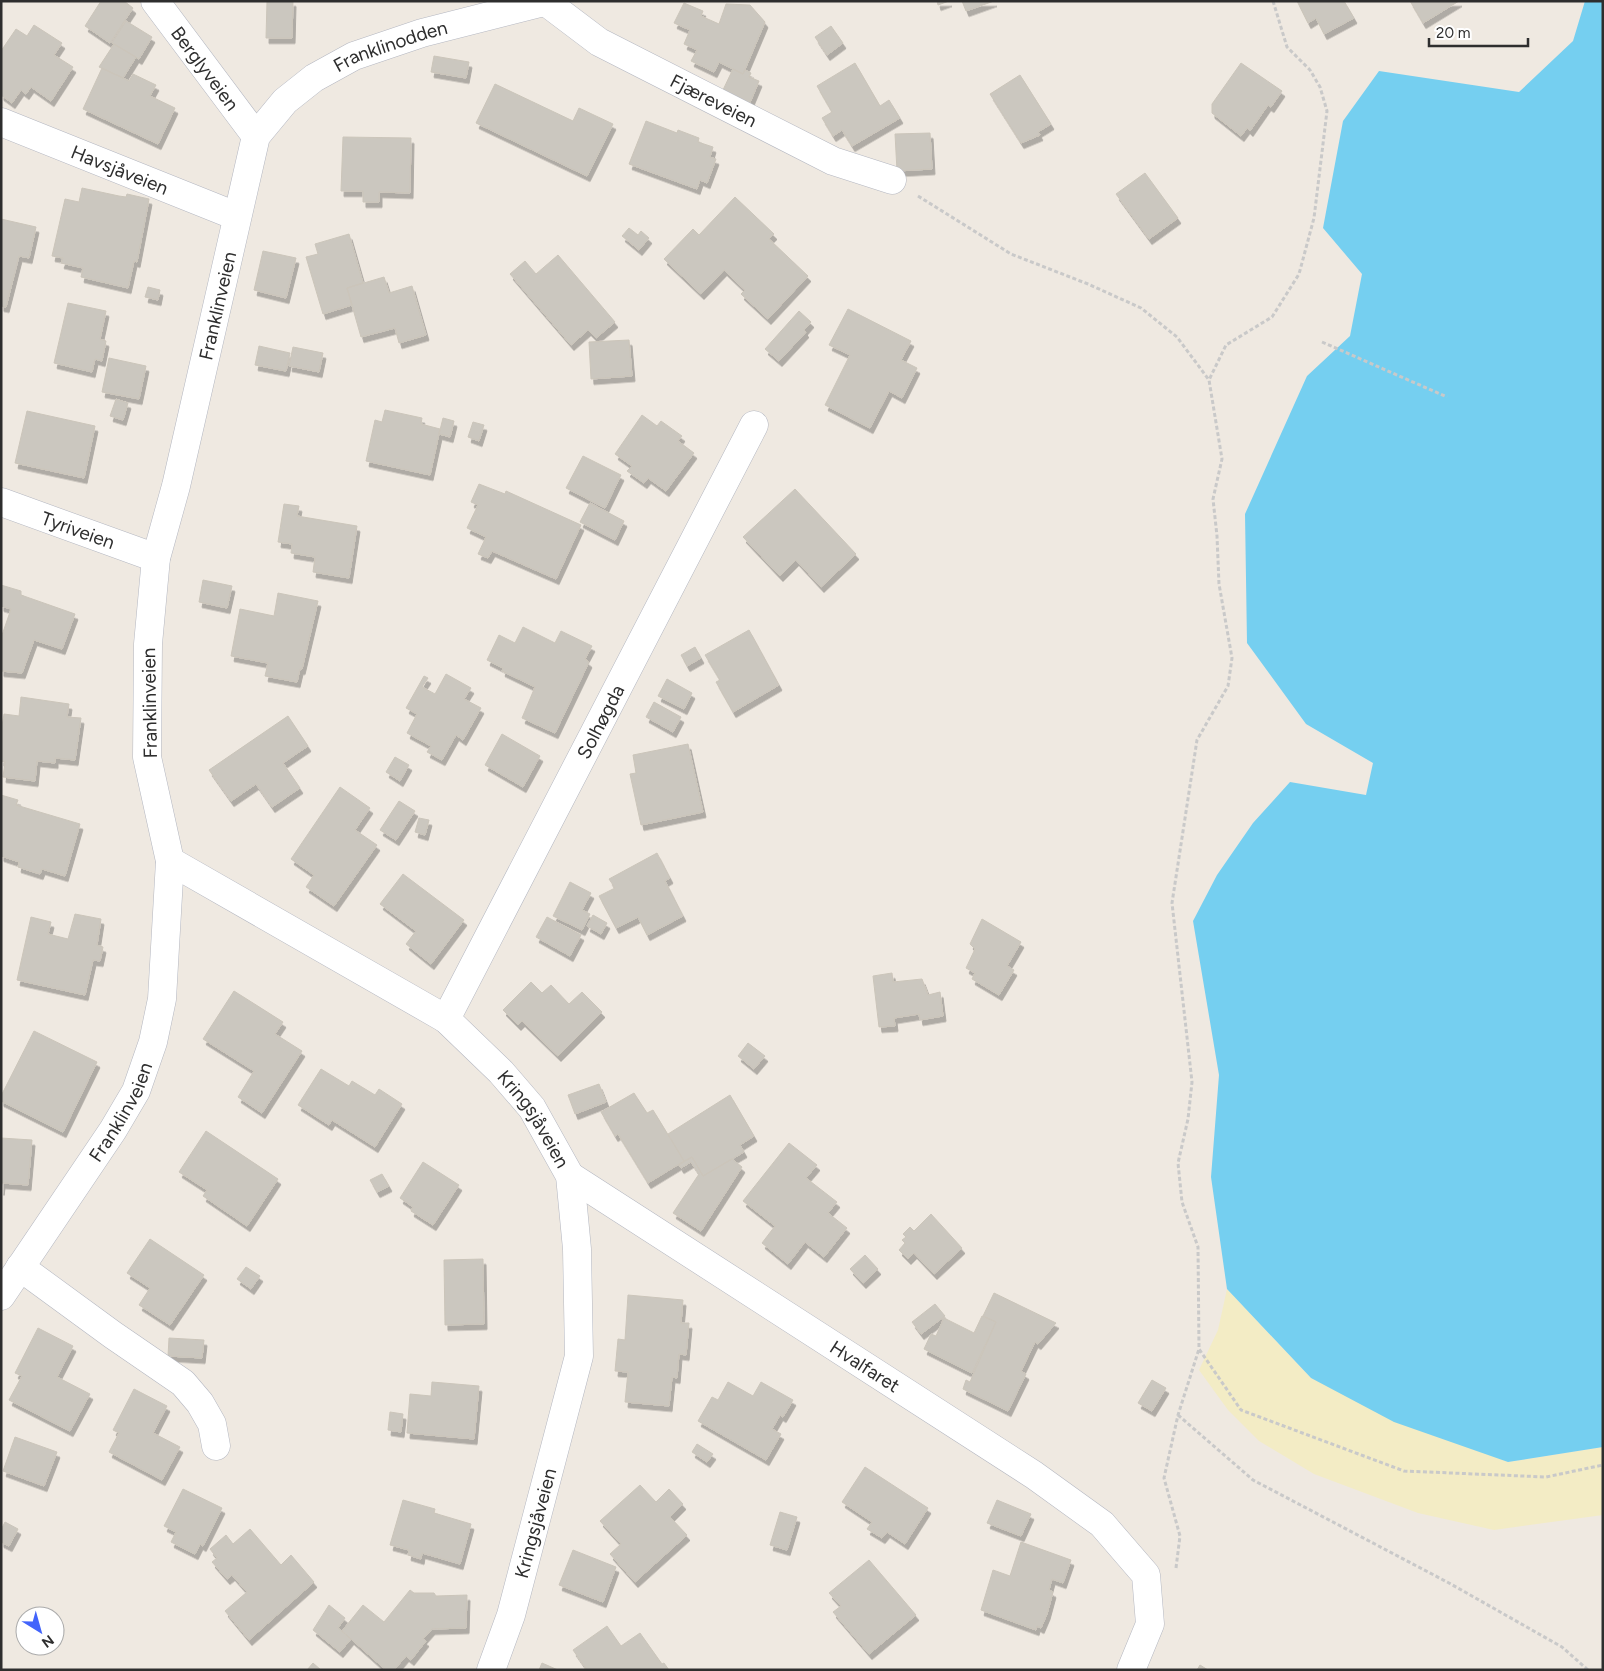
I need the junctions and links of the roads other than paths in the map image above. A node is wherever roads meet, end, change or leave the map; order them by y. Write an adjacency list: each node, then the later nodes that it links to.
1 (154, 1): 4 (street, Berglyveien)
2 (547, 2): 4 (street, Franklinodden); 5 (street, Fjæreveien)
3 (1, 122): 6 (street, Havsjåveien)
4 (256, 136): 6 (street, Franklinveien)
5 (892, 180)
6 (236, 216): 9 (street, Franklinveien)
7 (754, 425): 11 (street, Solhøgda)
8 (1, 502): 9 (street, Tyriveien)
9 (156, 558): 10 (street, Franklinveien)
10 (170, 860): 11 (street, Kringsjåveien); 13 (street, Franklinveien)
11 (446, 1019): 12 (street, Kringsjåveien)
12 (570, 1176): 16 (street, Kringsjåveien); 17 (street, Hvalfaret)
13 (20, 1267): 14 (street, Franklinveien); 15 (street)
14 (1, 1296)
15 (216, 1446)
16 (492, 1670)
17 (1131, 1670)

